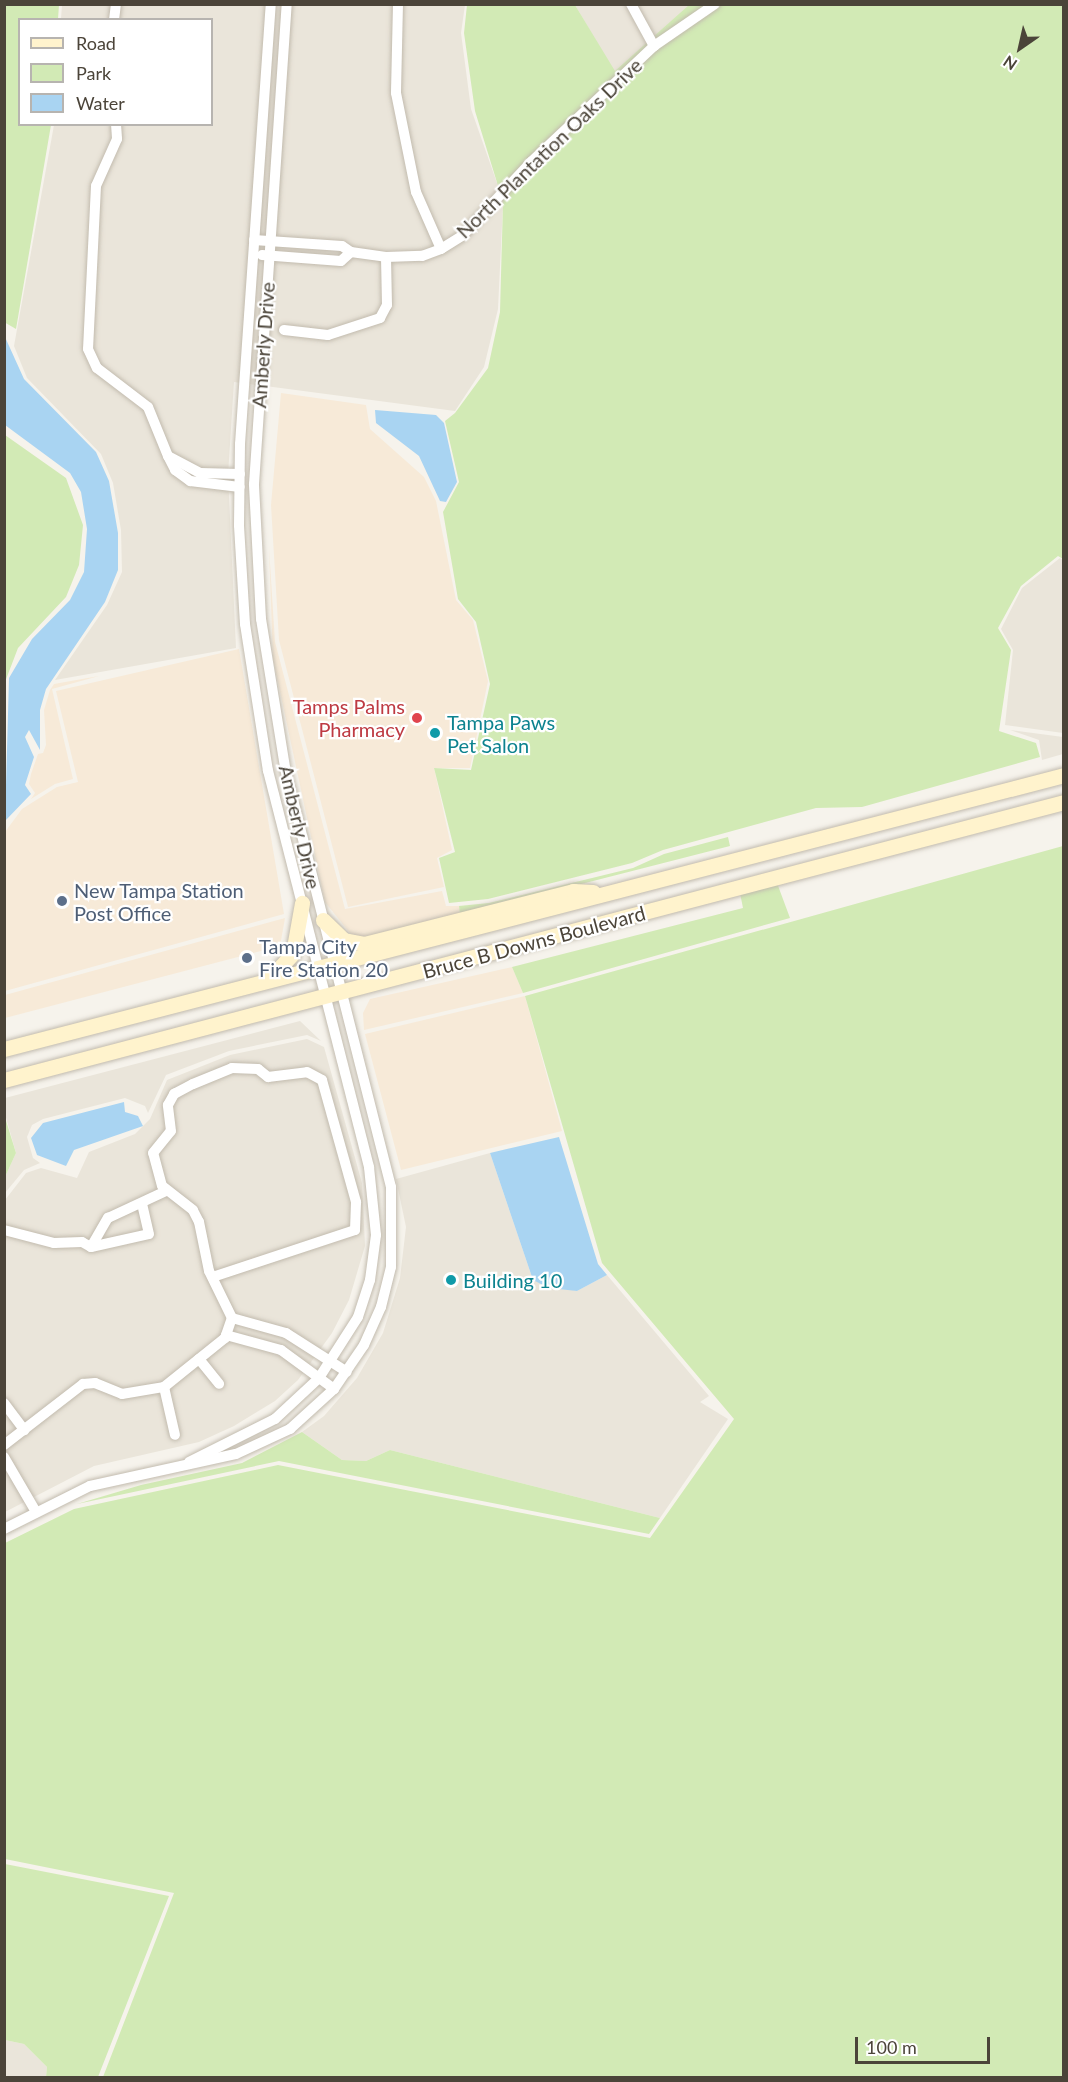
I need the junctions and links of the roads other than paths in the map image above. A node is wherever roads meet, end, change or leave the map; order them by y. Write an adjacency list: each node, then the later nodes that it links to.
1 (271, 4): 8 (street, Amberly Drive)
2 (287, 4): 9 (street, Amberly Drive)
3 (398, 4): 10 (street)
4 (631, 4): 6 (street)
5 (715, 4): 6 (street, North Plantation Oaks Drive)
6 (654, 46): 10 (street, North Plantation Oaks Drive)
7 (116, 126): 16 (street)
8 (254, 240): 9 (street); 12 (street, Amberly Drive)
9 (269, 240): 11 (street); 13 (street, Amberly Drive)
10 (441, 249): 14 (street)
11 (351, 252): 13 (street); 14 (street)
12 (253, 254): 13 (street); 16 (street, Amberly Drive)
13 (268, 255): 17 (street, Amberly Drive)
14 (386, 257): 15 (street)
15 (284, 330)
16 (240, 481): 17 (street); 21 (street, Amberly Drive)
17 (254, 484): 22 (street, Amberly Drive)
18 (1064, 775): 20 (main road, Bruce B Downs Boulevard)
19 (1064, 802): 25 (main road, Bruce B Downs Boulevard)
20 (608, 893): 22 (main road); 23 (main road, Bruce B Downs Boulevard)
21 (302, 903): 23 (street, Amberly Drive); 24 (main road)
22 (322, 920): 23 (street, Amberly Drive)
23 (326, 966): 24 (main road, Bruce B Downs Boulevard); 25 (street, Amberly Drive); 26 (street, Amberly Drive)
24 (265, 982): 27 (main road, Bruce B Downs Boulevard)
25 (342, 992): 26 (main road, Bruce B Downs Boulevard); 40 (street, Amberly Drive)
26 (326, 997): 28 (main road, Bruce B Downs Boulevard); 39 (street, Amberly Drive)
27 (4, 1049)
28 (4, 1080)
29 (166, 1191): 30 (street); 33 (street); 33 (street)
30 (142, 1204): 32 (street); 32 (street)
31 (4, 1230): 32 (street)
32 (91, 1247)
33 (213, 1277): 34 (street)
34 (232, 1318): 35 (street); 36 (street)
35 (226, 1335): 37 (street); 38 (street)
36 (299, 1340): 37 (street); 39 (street)
37 (290, 1355): 41 (street)
38 (199, 1359): 42 (street); 43 (street)
39 (332, 1362): 40 (street); 41 (street, Amberly Drive)
40 (347, 1372): 44 (street, Amberly Drive)
41 (320, 1378): 44 (street); 50 (street, Amberly Drive)
42 (219, 1384)
43 (164, 1387): 46 (street); 47 (street)
44 (334, 1389): 50 (street, Amberly Drive)
45 (4, 1403): 46 (street)
46 (24, 1430): 48 (street)
47 (175, 1435)
48 (4, 1445)
49 (4, 1457): 51 (street)
50 (189, 1462): 51 (street, Amberly Drive)
51 (36, 1512): 52 (street, Amberly Drive)
52 (4, 1529)

